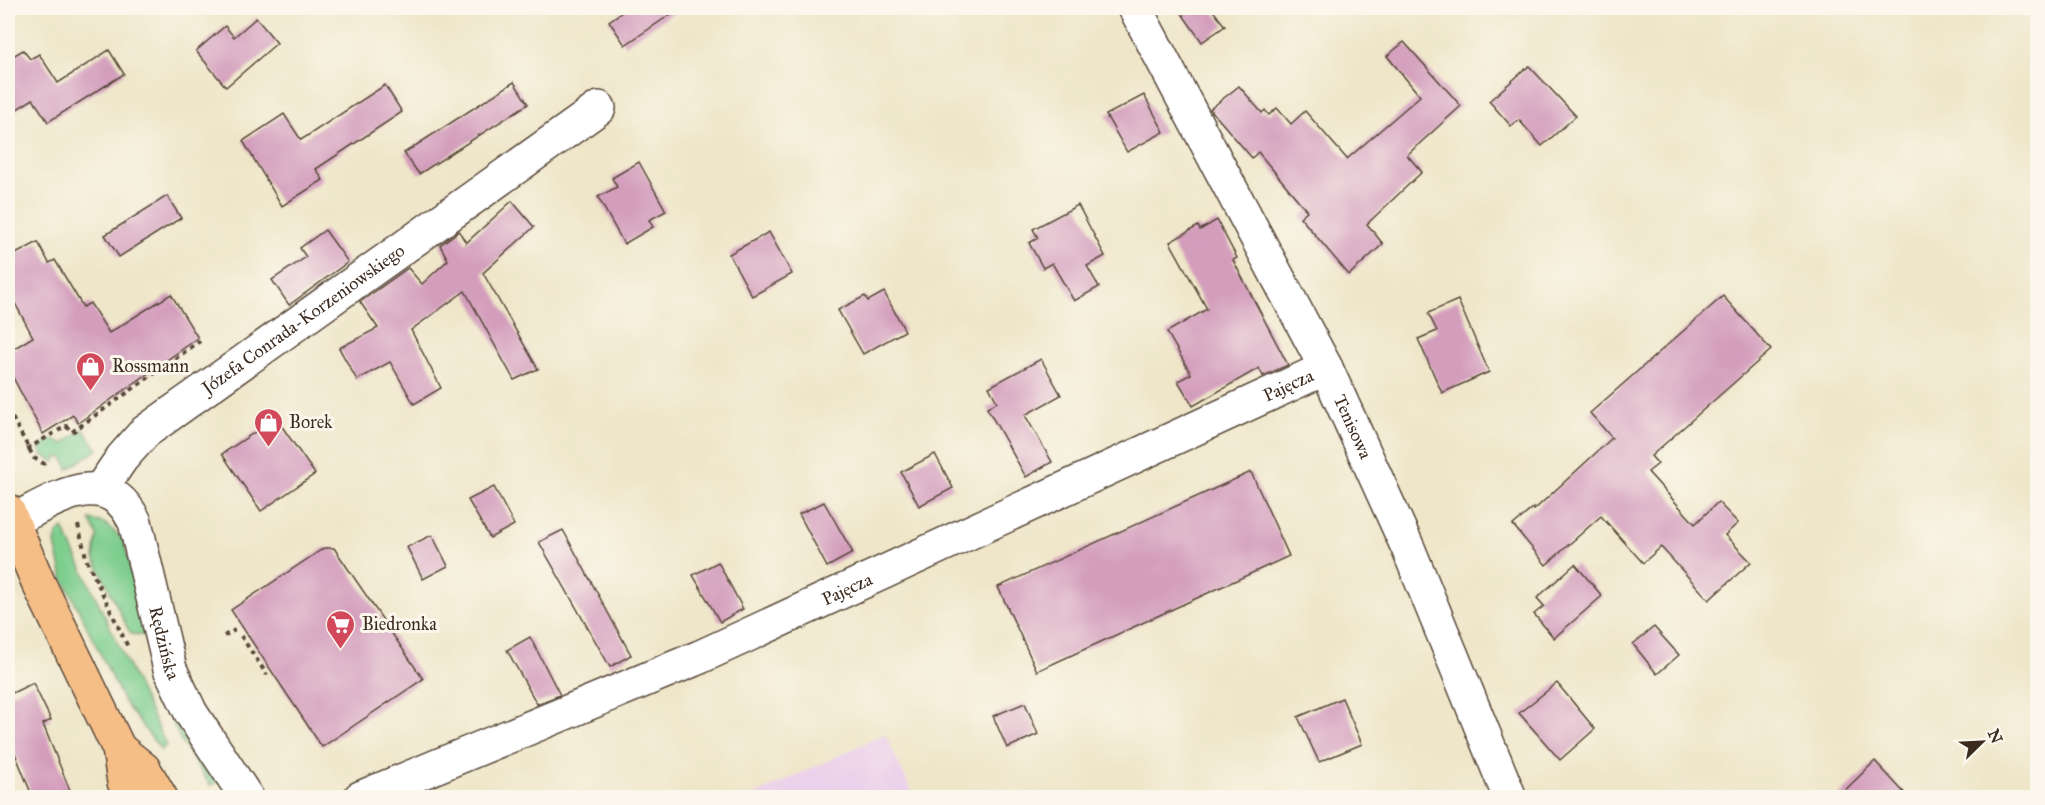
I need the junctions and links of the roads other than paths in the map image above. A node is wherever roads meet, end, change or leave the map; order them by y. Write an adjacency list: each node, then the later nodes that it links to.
1 (1135, 8): 3 (street, Tenisowa)
2 (599, 108): 4 (street, Józefa Conrada-Korzeniowskiego)
3 (1326, 368): 10 (street, Pajęcza); 11 (street, Tenisowa)
4 (100, 490): 5 (street); 9 (street, Rędzińska)
5 (10, 516): 6 (main road)
6 (119, 749): 7 (main road); 8 (main road)
7 (131, 798)
8 (161, 798)
9 (247, 798)
10 (360, 798)
11 (1510, 798)

